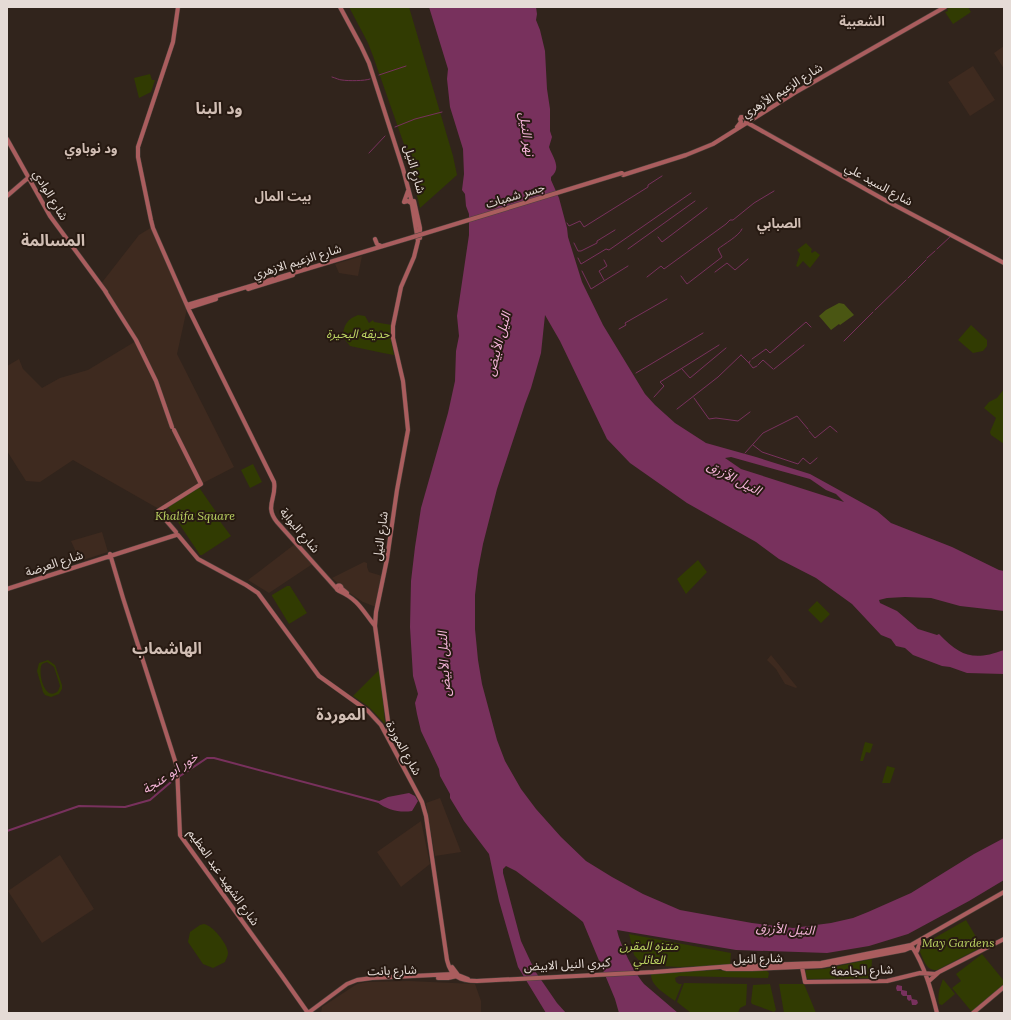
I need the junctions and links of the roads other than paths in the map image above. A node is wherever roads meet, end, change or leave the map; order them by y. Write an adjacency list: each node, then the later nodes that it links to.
1 (179, 7): 16 (main road)
2 (341, 7): 17 (main road, شارع النيل); 17 (main road, شارع النيل)
3 (941, 7): 5 (main road, شارع الزعيم الأزهري)
4 (945, 7): 5 (main road, شارع الزعيم الأزهري)
5 (749, 122): 6 (main road, شارع الزعيم الأزهري); 6 (main road); 8 (main road, شارع الزعيم الأزهري); 14 (main road, شارع السيد علي)
6 (737, 127): 8 (main road, شارع الزعيم الأزهري)
7 (7, 138): 9 (main road, شارع الوادي)
8 (622, 174): 11 (main road, جسر شمبات, bridge)
9 (28, 177): 10 (main road); 19 (main road, شارع الوادي)
10 (7, 196)
11 (414, 238): 13 (main road, شارع الزعيم الازهري); 15 (main road, شارع الزعيم الازهري)
12 (375, 239): 13 (main road)
13 (381, 246): 15 (main road, شارع الزعيم الازهري)
14 (1004, 262)
15 (328, 263): 16 (main road, شارع الزعيم الازهري); 16 (main road, شارع الزعيم الازهري)
16 (188, 306): 18 (main road)
17 (394, 342): 24 (main road, شارع النيل)
18 (241, 412): 23 (main road, شارع البوابة); 23 (main road, شارع البوابة)
19 (160, 510): 20 (main road, شارع الموردة)
20 (177, 534): 21 (main road, شارع العرضة); 25 (main road, شارع الموردة)
21 (109, 556): 22 (main road, شارع العرضة); 47 (main road, شارع الشهيد عبد العظيم)
22 (7, 588)
23 (339, 588): 24 (main road, شارع البوابة)
24 (375, 625): 25 (main road, شارع النيل)
25 (387, 732): 26 (main road, شارع الموردة)
26 (423, 802): 40 (main road, شارع الموردة); 42 (main road, شارع الموردة)
27 (1004, 892): 29 (main road, شارع النيل)
28 (1004, 895): 29 (main road, شارع النيل)
29 (988, 902): 30 (main road, شارع النيل)
30 (928, 937): 32 (main road, شارع النيل); 33 (main road, شارع النيل)
31 (1004, 939): 41 (main road, شارع الجامعة)
32 (920, 943): 33 (main road, شارع النيل); 36 (main road)
33 (912, 946): 34 (main road, شارع النيل); 35 (main road, شارع النيل); 36 (main road)
34 (905, 950): 35 (main road, شارع النيل); 36 (main road)
35 (887, 952): 37 (main road, شارع النيل); 38 (main road, شارع النيل)
36 (917, 953): 39 (main road)
37 (723, 967): 38 (main road, شارع النيل); 42 (main road, كبري النيل الابيض)
38 (802, 967): 43 (main road, شارع الجامعة)
39 (924, 967): 41 (main road); 43 (main road); 45 (main road)
40 (449, 968): 42 (main road, شارع الموردة); 44 (main road)
41 (939, 972): 45 (main road, شارع الجامعة)
42 (456, 974): 44 (main road, شارع بانت); 48 (main road, شارع بانت)
43 (918, 974): 45 (main road, شارع الجامعة)
44 (448, 975): 47 (main road, شارع بانت)
45 (928, 976): 49 (main road)
46 (1004, 987): 50 (main road)
47 (305, 1012)
48 (313, 1012)
49 (937, 1013)
50 (973, 1013)

